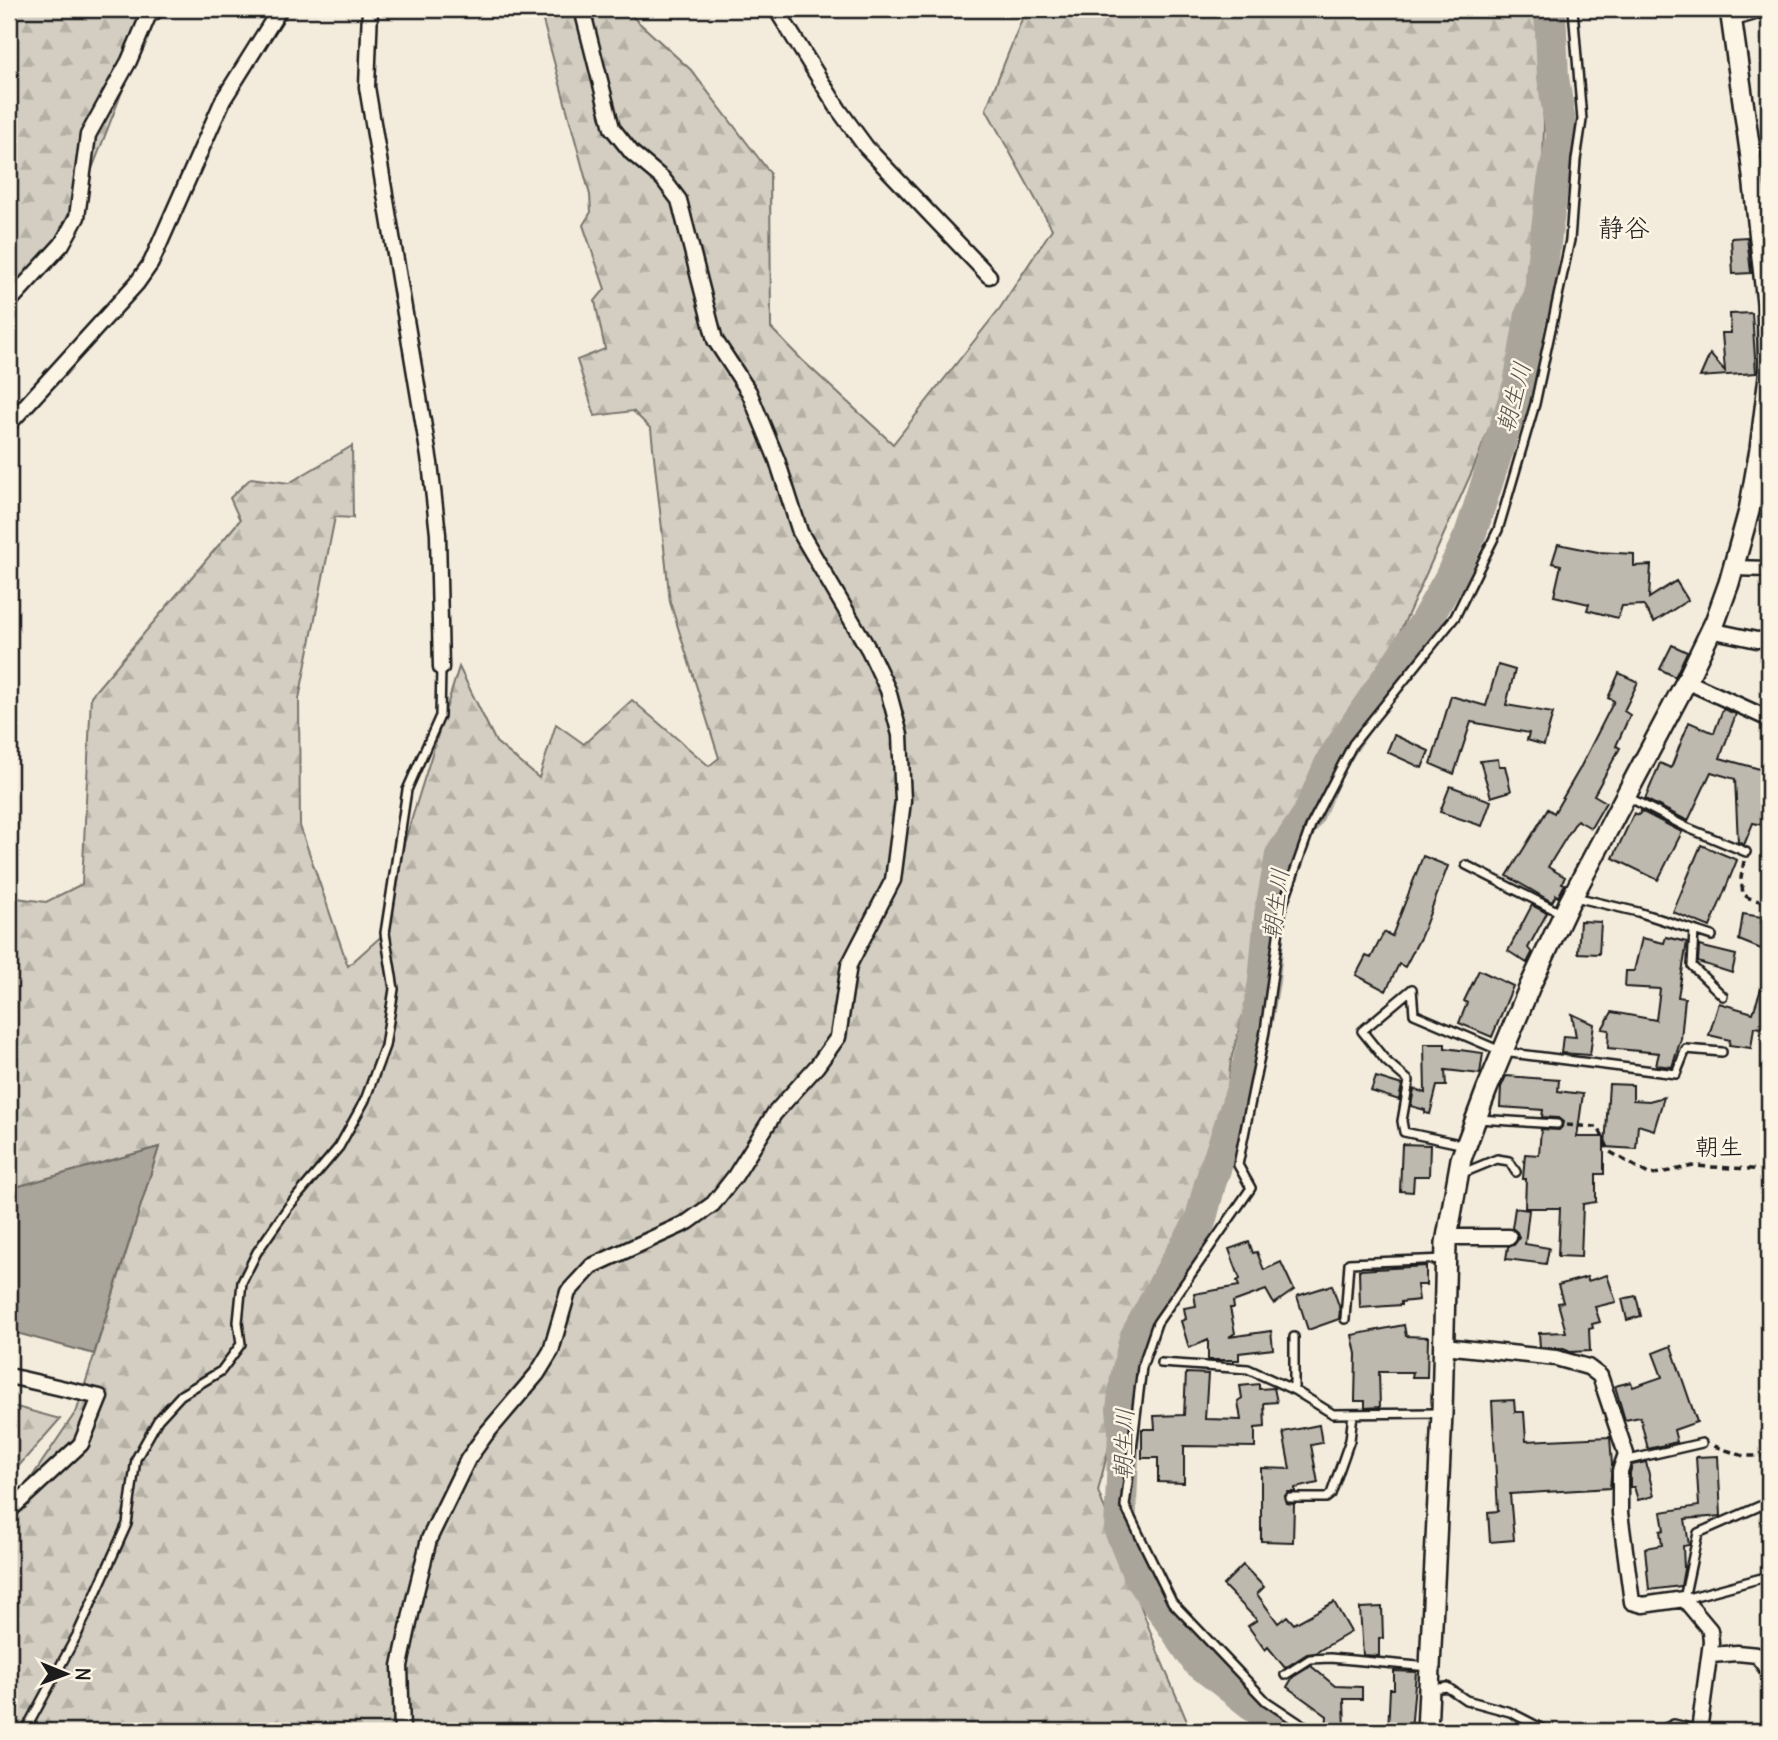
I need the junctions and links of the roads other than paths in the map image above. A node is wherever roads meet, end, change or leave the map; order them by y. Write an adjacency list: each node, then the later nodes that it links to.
1 (158, 9): 12 (street)
2 (280, 9): 14 (street)
3 (370, 9): 19 (street)
4 (582, 9): 61 (street)
5 (776, 9): 11 (street)
6 (1573, 9): 62 (lane)
7 (1765, 9): 8 (street)
8 (1731, 14): 9 (street)
9 (1761, 173): 10 (street)
10 (1765, 246): 13 (street)
11 (989, 276)
12 (9, 302)
13 (1769, 376): 15 (street)
14 (9, 424)
15 (1733, 568): 16 (street); 17 (street)
16 (1769, 569)
17 (1710, 630): 18 (street); 20 (street)
18 (1769, 639)
19 (441, 668): 60 (lane)
20 (1686, 681): 21 (street); 22 (street)
21 (1769, 719)
22 (1625, 795): 23 (lane); 25 (street)
23 (1746, 852)
24 (1466, 865): 26 (lane)
25 (1573, 896): 26 (street); 27 (lane)
26 (1564, 914): 30 (street)
27 (1694, 930): 28 (lane); 29 (lane)
28 (1712, 936)
29 (1723, 996)
30 (1503, 1052): 31 (lane); 32 (street); 34 (lane)
31 (1722, 1052)
32 (1477, 1119): 33 (lane); 34 (street)
33 (1557, 1124)
34 (1466, 1145): 36 (street)
35 (1516, 1172): 36 (lane)
36 (1458, 1174): 37 (street)
37 (1447, 1237): 38 (street); 39 (street)
38 (1509, 1237)
39 (1446, 1259): 40 (lane); 42 (street)
40 (1345, 1319)
41 (1293, 1337): 45 (lane)
42 (1444, 1346): 47 (street); 49 (street)
43 (1161, 1363): 45 (lane)
44 (9, 1376): 52 (street)
45 (1294, 1390): 46 (lane)
46 (1353, 1413): 47 (lane); 50 (lane)
47 (1442, 1413): 56 (street)
48 (1702, 1443): 49 (lane)
49 (1623, 1461): 54 (street)
50 (1290, 1499)
51 (1769, 1502): 54 (lane)
52 (9, 1511)
53 (1769, 1576): 54 (lane)
54 (1684, 1599): 55 (street)
55 (1711, 1655): 57 (street); 66 (street)
56 (1430, 1667): 58 (lane); 59 (street)
57 (1769, 1672)
58 (1285, 1675)
59 (1429, 1690): 63 (street); 64 (lane)
60 (25, 1731)
61 (402, 1731)
62 (1311, 1731)
63 (1427, 1731)
64 (1547, 1731)
65 (1659, 1731): 66 (lane)
66 (1699, 1731)

